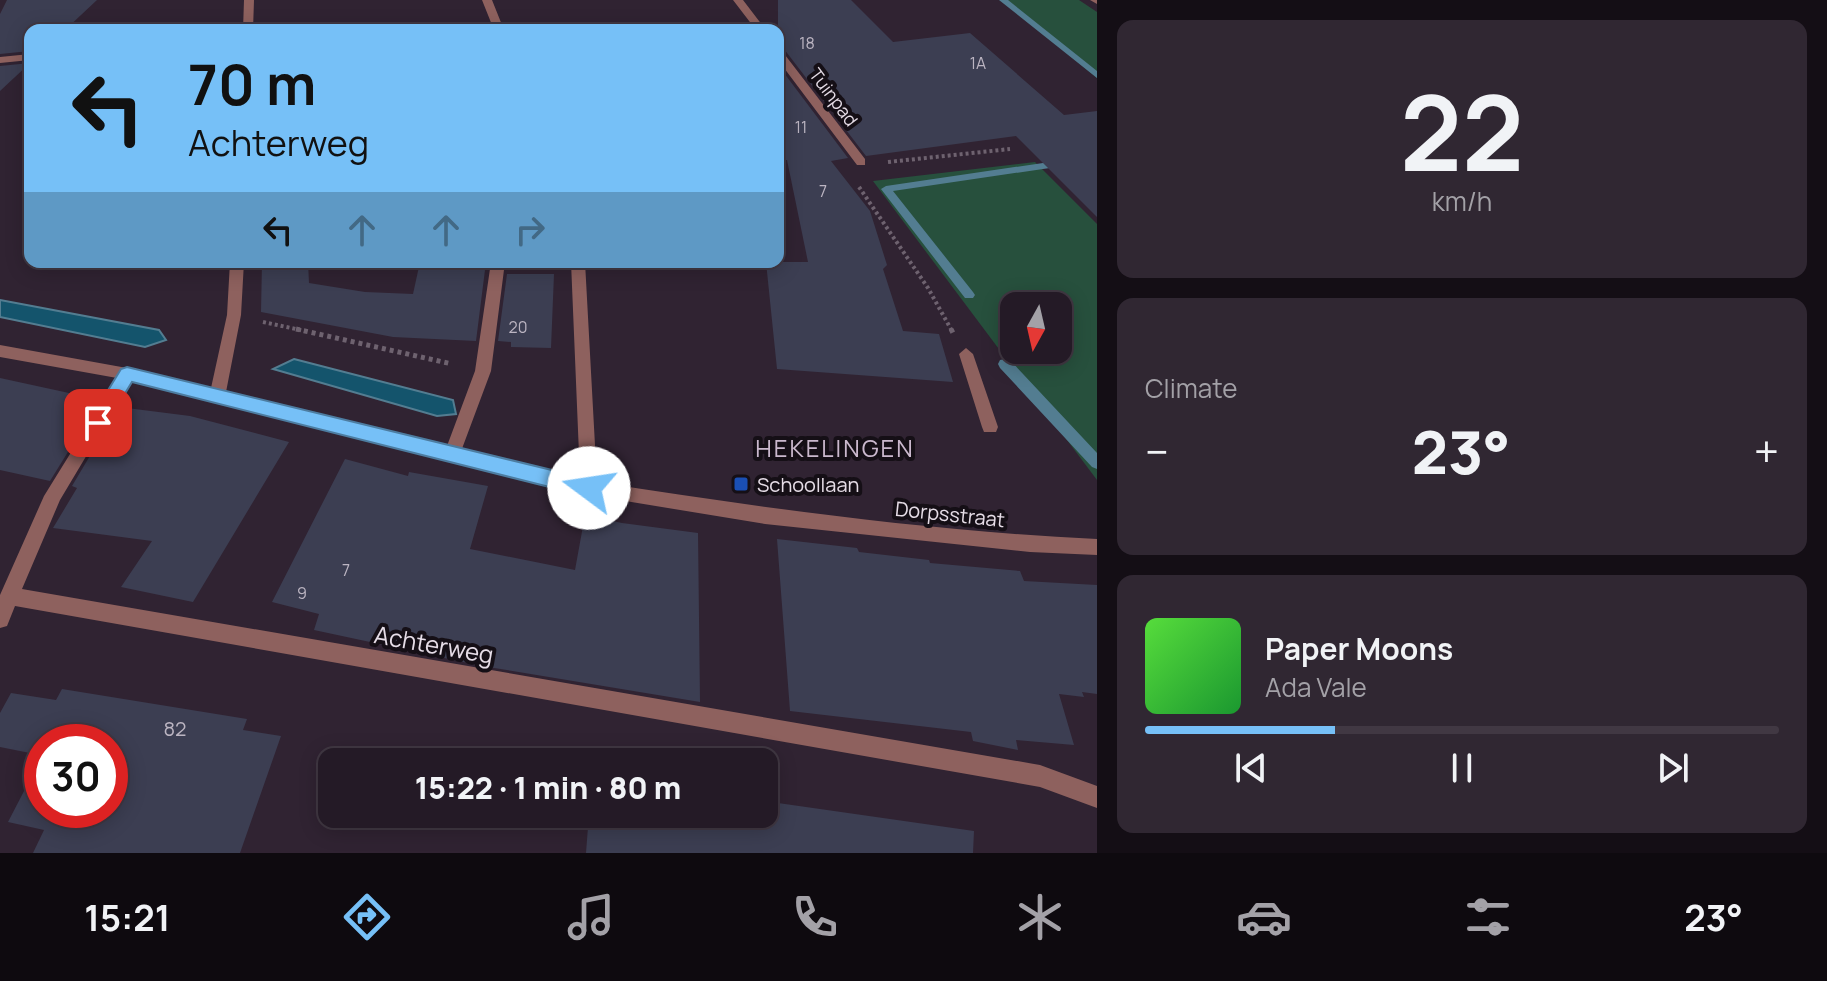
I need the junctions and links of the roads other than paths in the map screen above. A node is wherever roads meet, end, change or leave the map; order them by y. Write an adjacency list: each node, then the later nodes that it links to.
1 (249, 0): 4 (street)
2 (487, 0): 5 (street)
3 (738, 0): 6 (street)
4 (248, 24)
5 (497, 24)
6 (756, 24)
7 (24, 58): 8 (street)
8 (0, 60)
9 (784, 61): 10 (street, Tuinpad)
10 (861, 162)
11 (237, 268): 17 (street)
12 (497, 268): 19 (street)
13 (578, 268): 20 (street)
14 (0, 351): 16 (street, Dorpsstraat)
15 (966, 354): 18 (street)
16 (127, 374): 17 (street, Dorpsstraat); 22 (street)
17 (217, 396): 19 (street, Dorpsstraat)
18 (990, 427)
19 (452, 454): 20 (street, Dorpsstraat)
20 (589, 488): 21 (street, Dorpsstraat)
21 (1097, 547)
22 (9, 596): 23 (street); 24 (street, Achterweg)
23 (0, 619)
24 (1097, 797)

